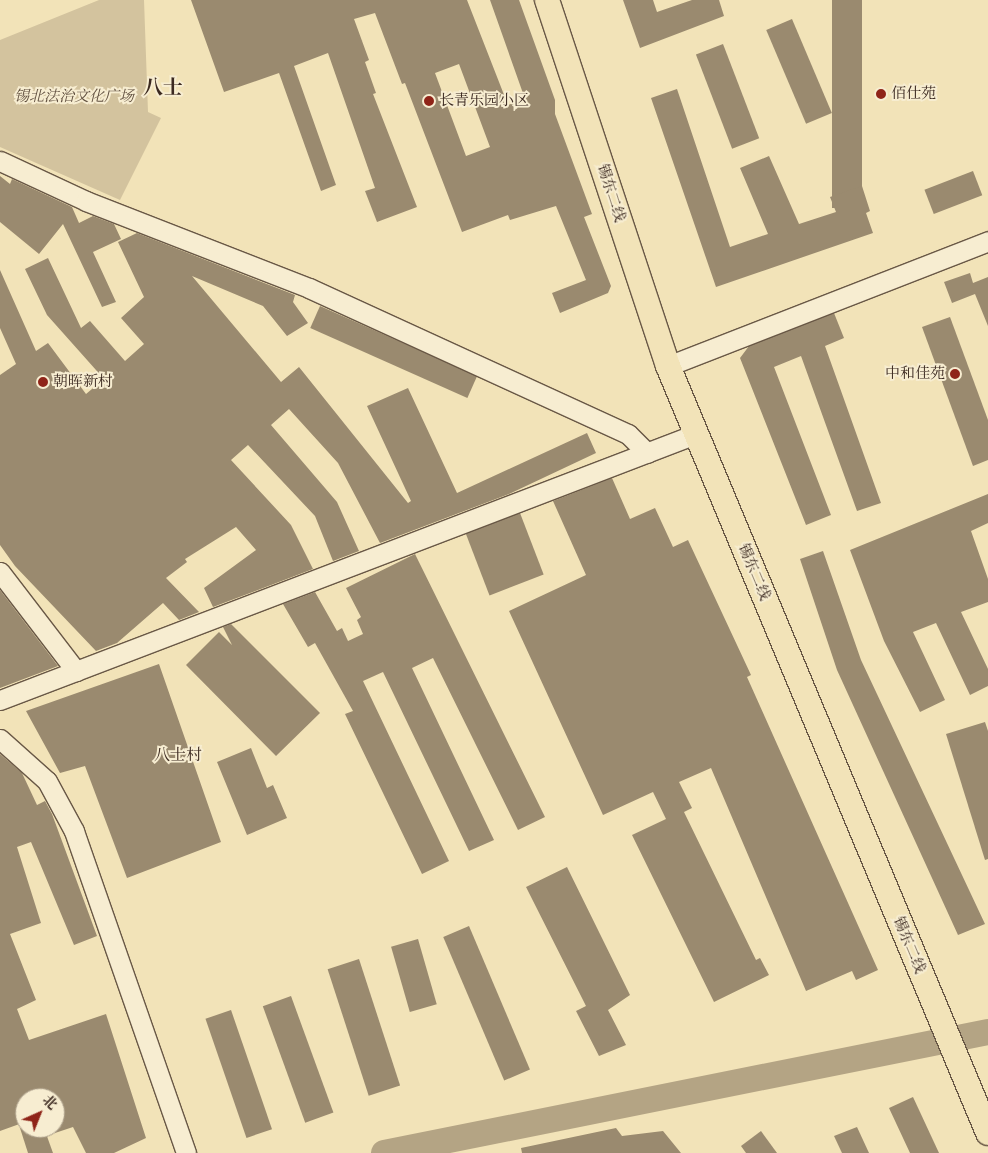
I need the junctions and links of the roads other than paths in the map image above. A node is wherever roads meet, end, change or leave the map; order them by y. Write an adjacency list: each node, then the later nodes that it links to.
1 (547, 0): 4 (main road, 锡东二线)
2 (0, 161): 6 (street)
3 (988, 241): 4 (street)
4 (668, 366): 5 (main road, 锡东二线)
5 (696, 434): 6 (street); 11 (main road, 锡东二线)
6 (647, 453): 8 (street)
7 (0, 572): 8 (street)
8 (76, 671): 9 (street)
9 (0, 700)
10 (0, 739): 12 (street)
11 (988, 1133)
12 (184, 1149)

